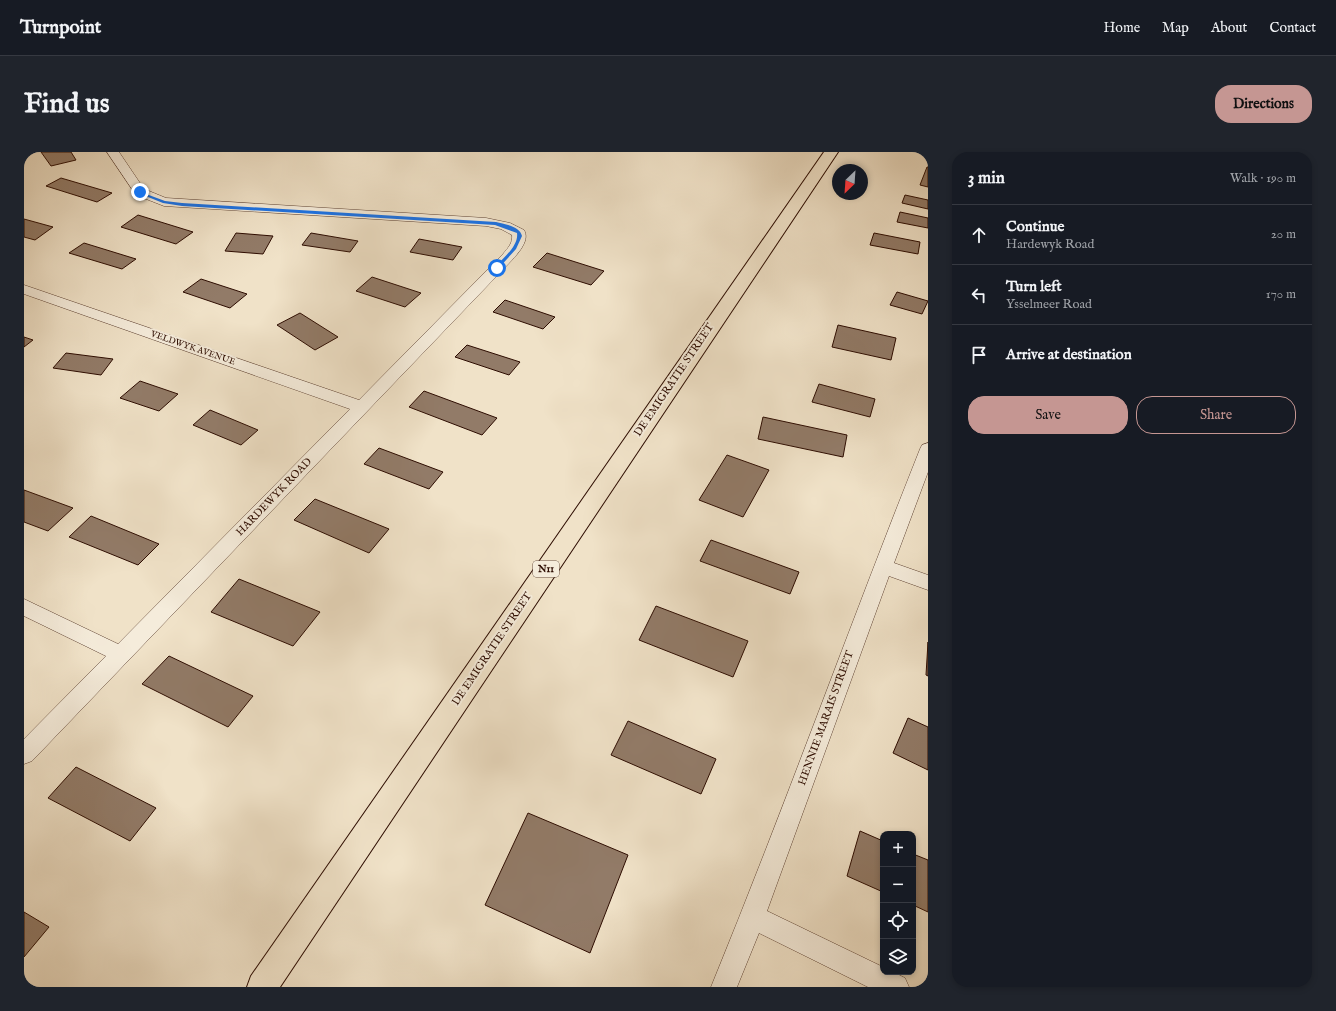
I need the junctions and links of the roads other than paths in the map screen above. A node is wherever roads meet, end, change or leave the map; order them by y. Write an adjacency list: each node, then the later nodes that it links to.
1 (113, 152): 4 (street, HARDEWYK ROAD)
2 (831, 152): 12 (highway, DE EMIGRATIE STREET / N11)
3 (24, 289): 4 (street, VELDWYK AVENUE)
4 (362, 407): 9 (street, HARDEWYK ROAD)
5 (928, 449): 6 (street, HENNIE MARAIS STREET)
6 (882, 566): 7 (street); 11 (street, HENNIE MARAIS STREET)
7 (928, 583)
8 (24, 607): 9 (street)
9 (120, 654): 10 (street, HARDEWYK ROAD)
10 (24, 754)
11 (753, 917): 13 (street, HENNIE MARAIS STREET); 14 (street)
12 (262, 987)
13 (724, 987)
14 (896, 987)

